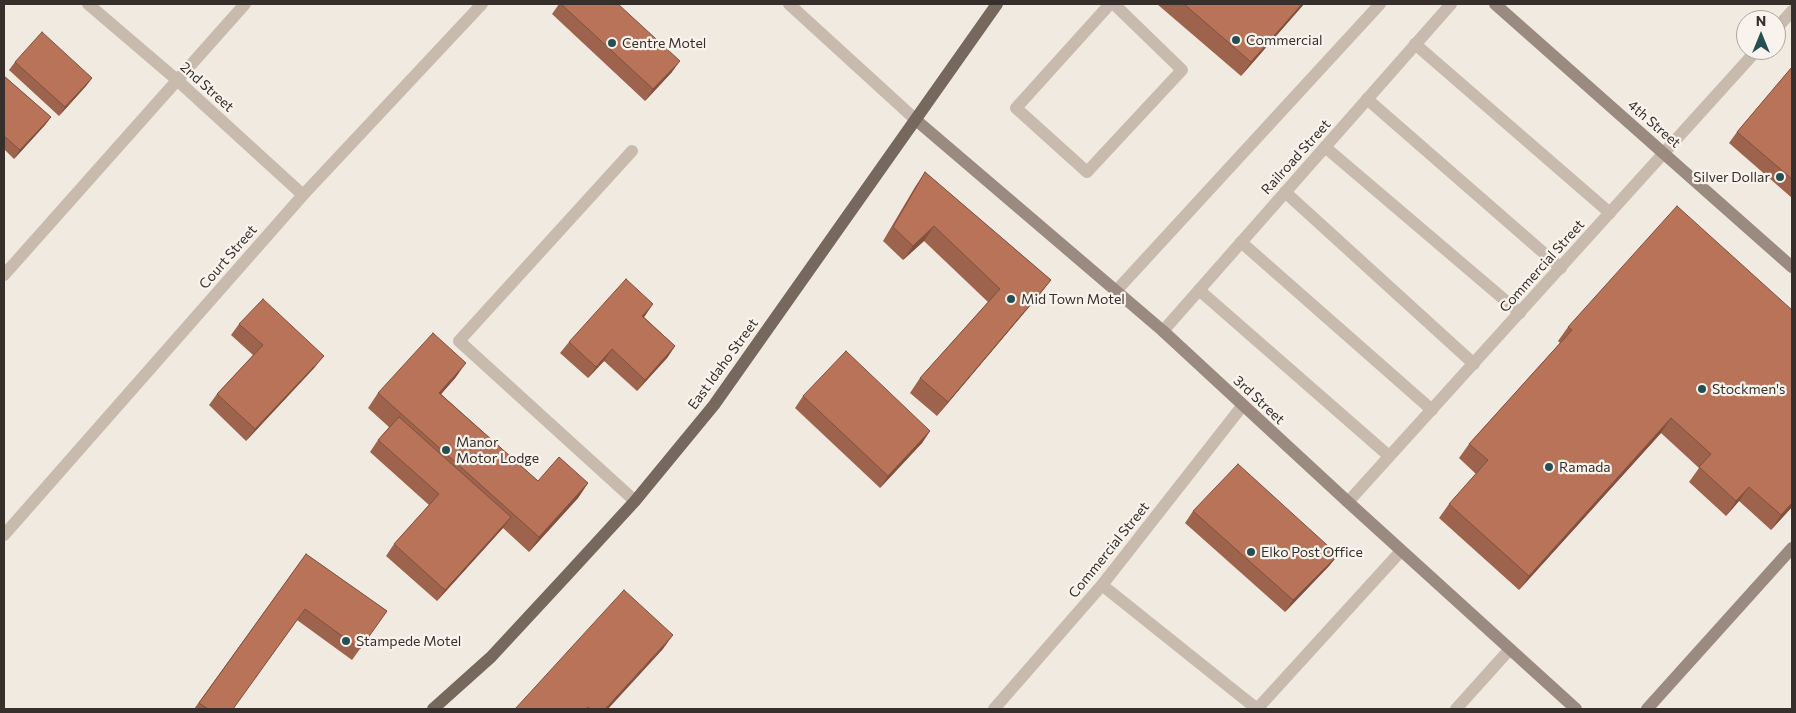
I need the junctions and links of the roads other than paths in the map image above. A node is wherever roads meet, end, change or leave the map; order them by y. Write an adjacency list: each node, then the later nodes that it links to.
1 (88, 4): 12 (street, 2nd Street)
2 (245, 4): 12 (street)
3 (482, 4): 19 (street, Court Street)
4 (788, 4): 14 (street)
5 (997, 4): 14 (main road, East Idaho Street)
6 (1112, 4): 6 (street)
7 (1380, 4): 25 (street)
8 (1451, 4): 10 (street, Railroad Street)
9 (1495, 4): 17 (street, 4th Street)
10 (1416, 44): 13 (street, Railroad Street); 20 (street)
11 (1748, 60): 17 (street, Commercial Street)
12 (177, 80): 19 (street, 2nd Street); 24 (street)
13 (1367, 99): 15 (street, Railroad Street); 23 (street)
14 (916, 120): 25 (street, 3rd Street); 33 (main road, East Idaho Street)
15 (1325, 147): 18 (street, Railroad Street); 27 (street)
16 (632, 151): 33 (street)
17 (1665, 153): 20 (street, Commercial Street); 22 (street, 4th Street)
18 (1285, 192): 21 (street, Railroad Street); 29 (street)
19 (303, 195): 35 (street, Court Street)
20 (1610, 213): 23 (street, Commercial Street)
21 (1241, 242): 26 (street, Railroad Street); 31 (street)
22 (1792, 267)
23 (1561, 268): 27 (street, Commercial Street)
24 (4, 276)
25 (1116, 290): 28 (street, 3rd Street)
26 (1199, 290): 28 (street, Railroad Street); 32 (street)
27 (1520, 313): 29 (street, Commercial Street)
28 (1162, 331): 30 (street, 3rd Street)
29 (1474, 364): 31 (street, Commercial Street)
30 (1242, 405): 34 (street, 3rd Street); 38 (street, Commercial Street)
31 (1432, 410): 32 (street, Commercial Street)
32 (1389, 456): 34 (street, Commercial Street)
33 (635, 501): 40 (main road, East Idaho Street)
34 (1348, 502): 37 (street, 3rd Street)
35 (4, 534)
36 (1792, 548): 44 (street)
37 (1401, 551): 38 (street); 39 (street, 3rd Street)
38 (1102, 585): 41 (street, Commercial Street)
39 (1510, 649): 42 (street); 43 (street, 3rd Street)
40 (433, 709)
41 (994, 709)
42 (1456, 709)
43 (1576, 709)
44 (1647, 709)

